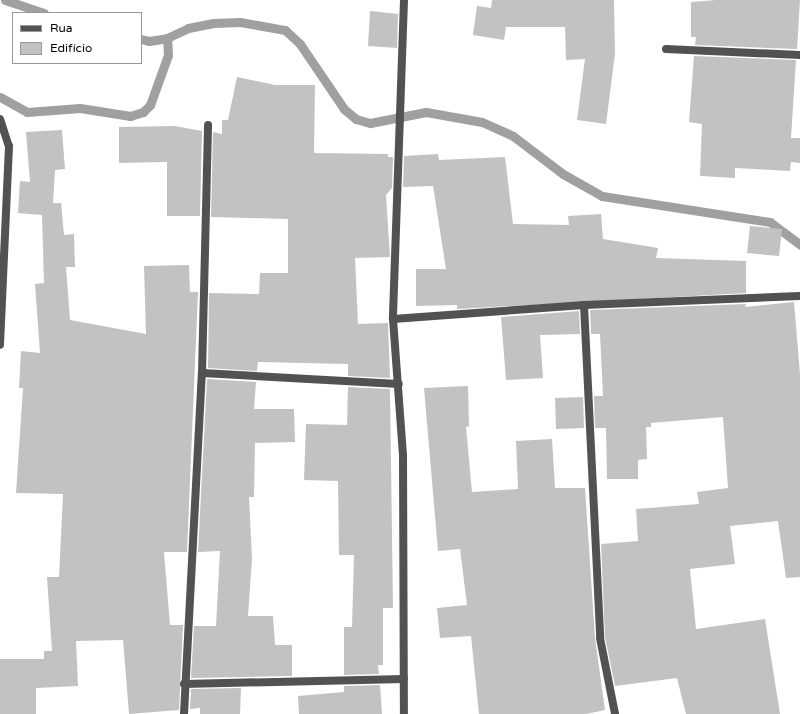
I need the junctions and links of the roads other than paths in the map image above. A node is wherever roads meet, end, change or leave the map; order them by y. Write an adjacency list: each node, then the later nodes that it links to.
1 (404, 0): 8 (street)
2 (666, 49): 3 (street)
3 (800, 55)
4 (0, 119): 9 (street)
5 (208, 125): 10 (street)
6 (800, 296): 7 (street)
7 (584, 305): 8 (street); 16 (street)
8 (393, 319): 11 (street)
9 (0, 346)
10 (202, 373): 11 (street); 13 (street)
11 (399, 384): 12 (street)
12 (404, 679): 13 (street); 15 (street)
13 (184, 684): 14 (street)
14 (184, 714)
15 (404, 714)
16 (615, 714)

